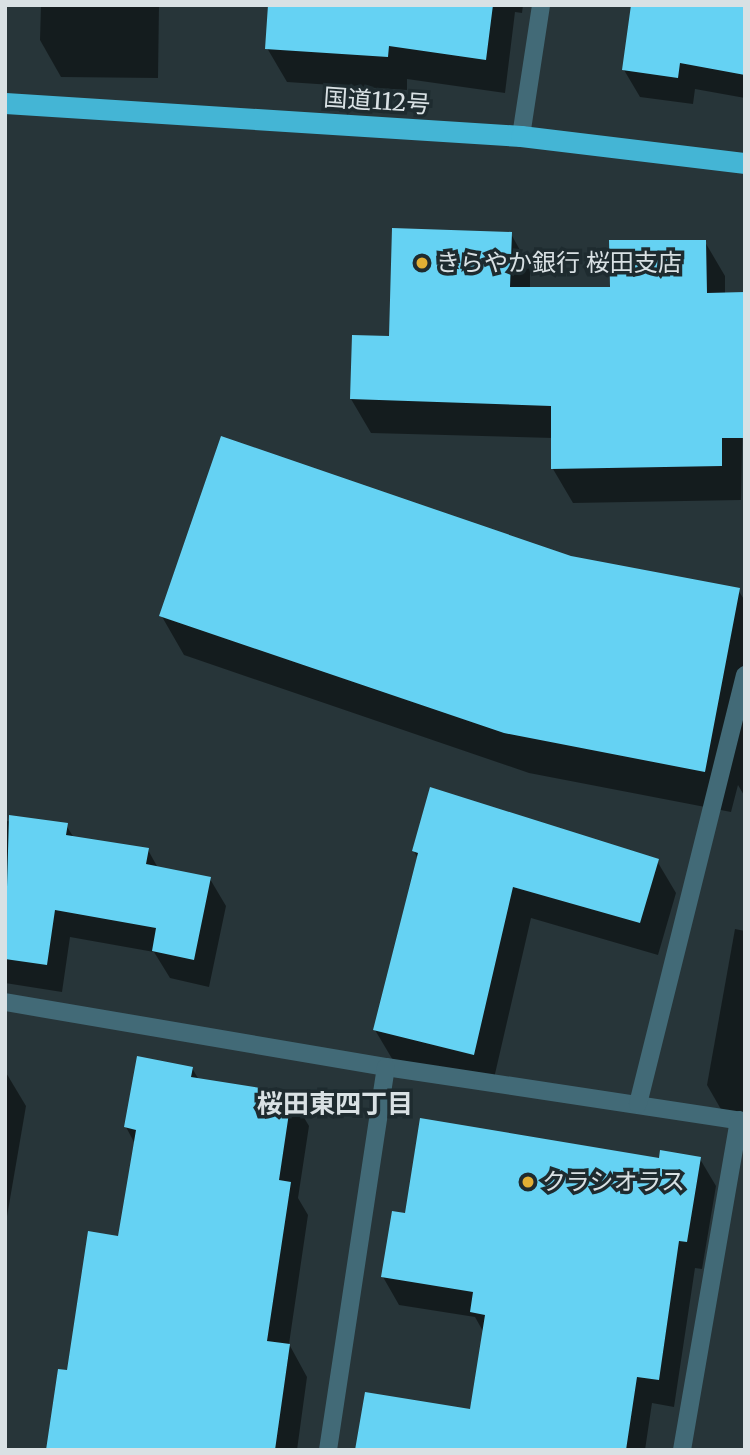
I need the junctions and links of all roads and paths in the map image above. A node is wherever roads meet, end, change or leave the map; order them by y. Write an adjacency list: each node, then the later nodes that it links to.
1 (541, 5): 3 (lane)
2 (5, 103): 3 (highway, 国道112号)
3 (521, 136): 4 (highway, 国道112号)
4 (745, 163)
5 (745, 675): 8 (lane)
6 (5, 1002): 7 (lane)
7 (386, 1067): 8 (lane); 10 (lane)
8 (639, 1104): 9 (lane)
9 (742, 1121): 11 (lane)
10 (328, 1450)
11 (682, 1450)

